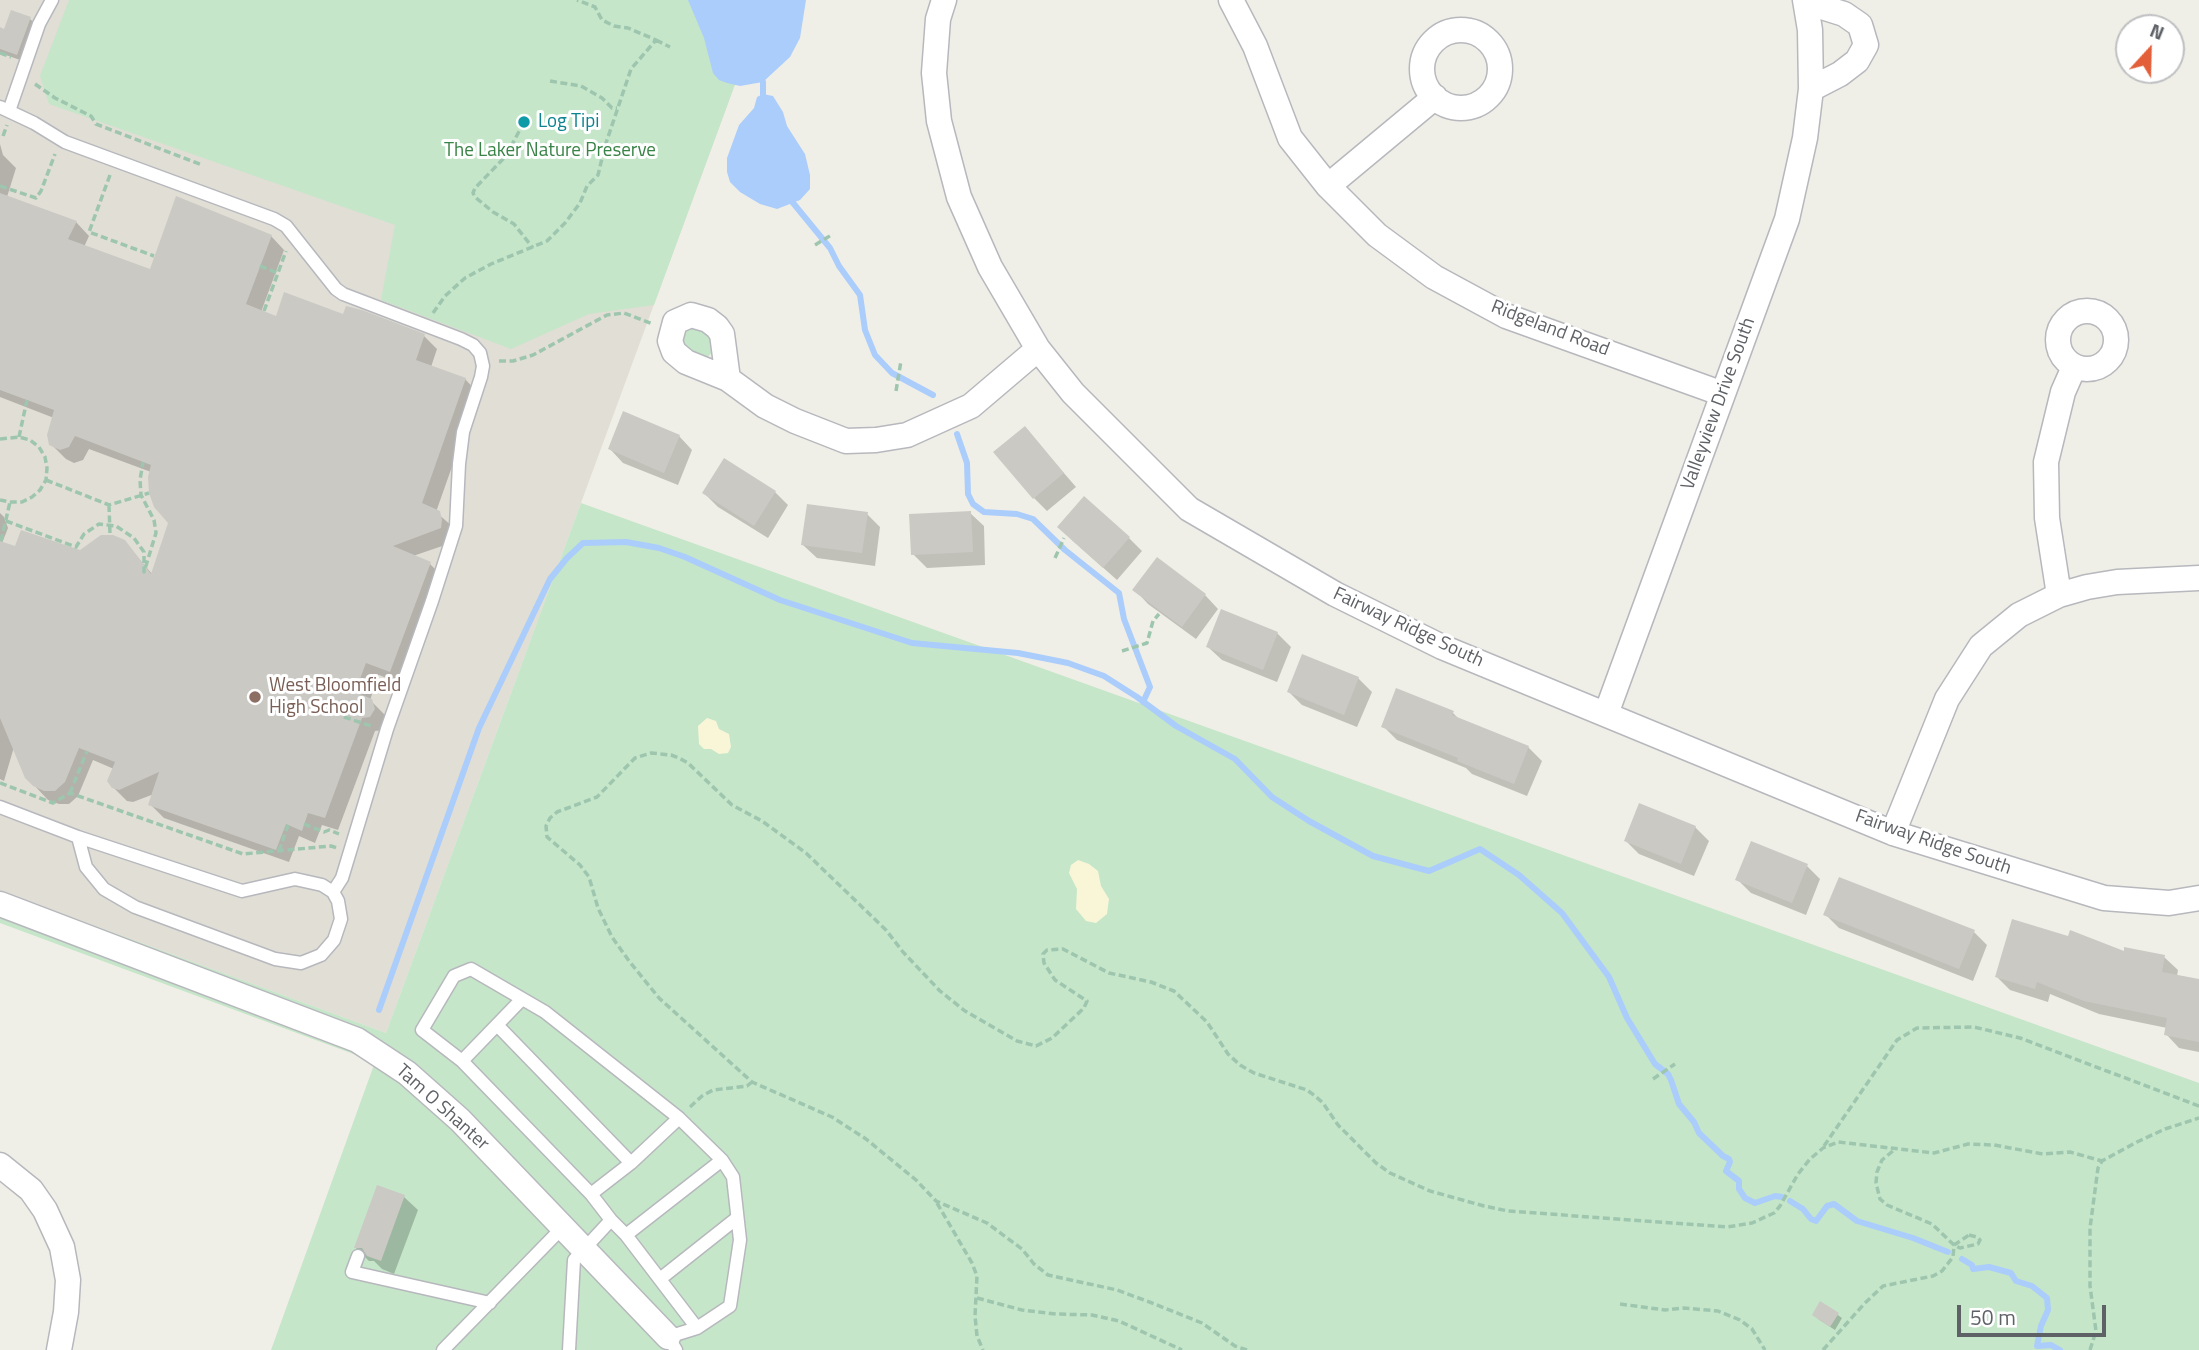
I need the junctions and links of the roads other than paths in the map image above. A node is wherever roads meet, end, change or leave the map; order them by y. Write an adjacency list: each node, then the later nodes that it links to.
1 (52, 0): 7 (lane)
2 (944, 0): 9 (street, Fairway Ridge South)
3 (1231, 0): 8 (street, Ridgeland Road)
4 (1806, 1): 5 (street, Valleyview Drive South); 5 (street, Valleyview Drive South)
5 (1811, 89): 12 (street, Valleyview Drive South)
6 (1435, 97): 8 (street)
7 (5, 109): 19 (lane)
8 (1328, 186): 12 (street, Ridgeland Road)
9 (1038, 349): 11 (street); 15 (street, Fairway Ridge South)
10 (2074, 367): 14 (street)
11 (728, 379): 11 (street)
12 (1723, 394): 15 (street, Valleyview Drive South)
13 (2199, 578): 14 (street)
14 (2059, 595): 17 (street)
15 (1606, 714): 17 (street, Fairway Ridge South)
16 (0, 807): 18 (lane)
17 (1893, 833): 20 (street, Fairway Ridge South)
18 (78, 838): 19 (lane); 19 (lane)
19 (333, 892)
20 (2199, 898)
21 (0, 904): 32 (street, Tam O Shanter)
22 (522, 999): 23 (lane); 24 (lane); 25 (lane)
23 (497, 1025): 24 (lane); 27 (lane)
24 (462, 1061): 29 (lane)
25 (679, 1118): 26 (lane); 27 (lane)
26 (722, 1160): 30 (lane); 33 (lane)
27 (631, 1163): 29 (lane)
28 (0, 1165): 40 (street)
29 (591, 1194): 31 (lane)
30 (737, 1218): 36 (lane); 38 (lane)
31 (611, 1220): 33 (lane); 34 (lane)
32 (563, 1227): 34 (street, Tam O Shanter); 37 (lane)
33 (626, 1235): 36 (lane)
34 (584, 1250): 39 (street, Tam O Shanter); 42 (lane)
35 (358, 1256): 37 (lane)
36 (660, 1279): 38 (lane)
37 (490, 1303): 41 (lane)
38 (697, 1328): 39 (lane)
39 (672, 1344)
40 (59, 1350)
41 (443, 1350)
42 (569, 1350)

